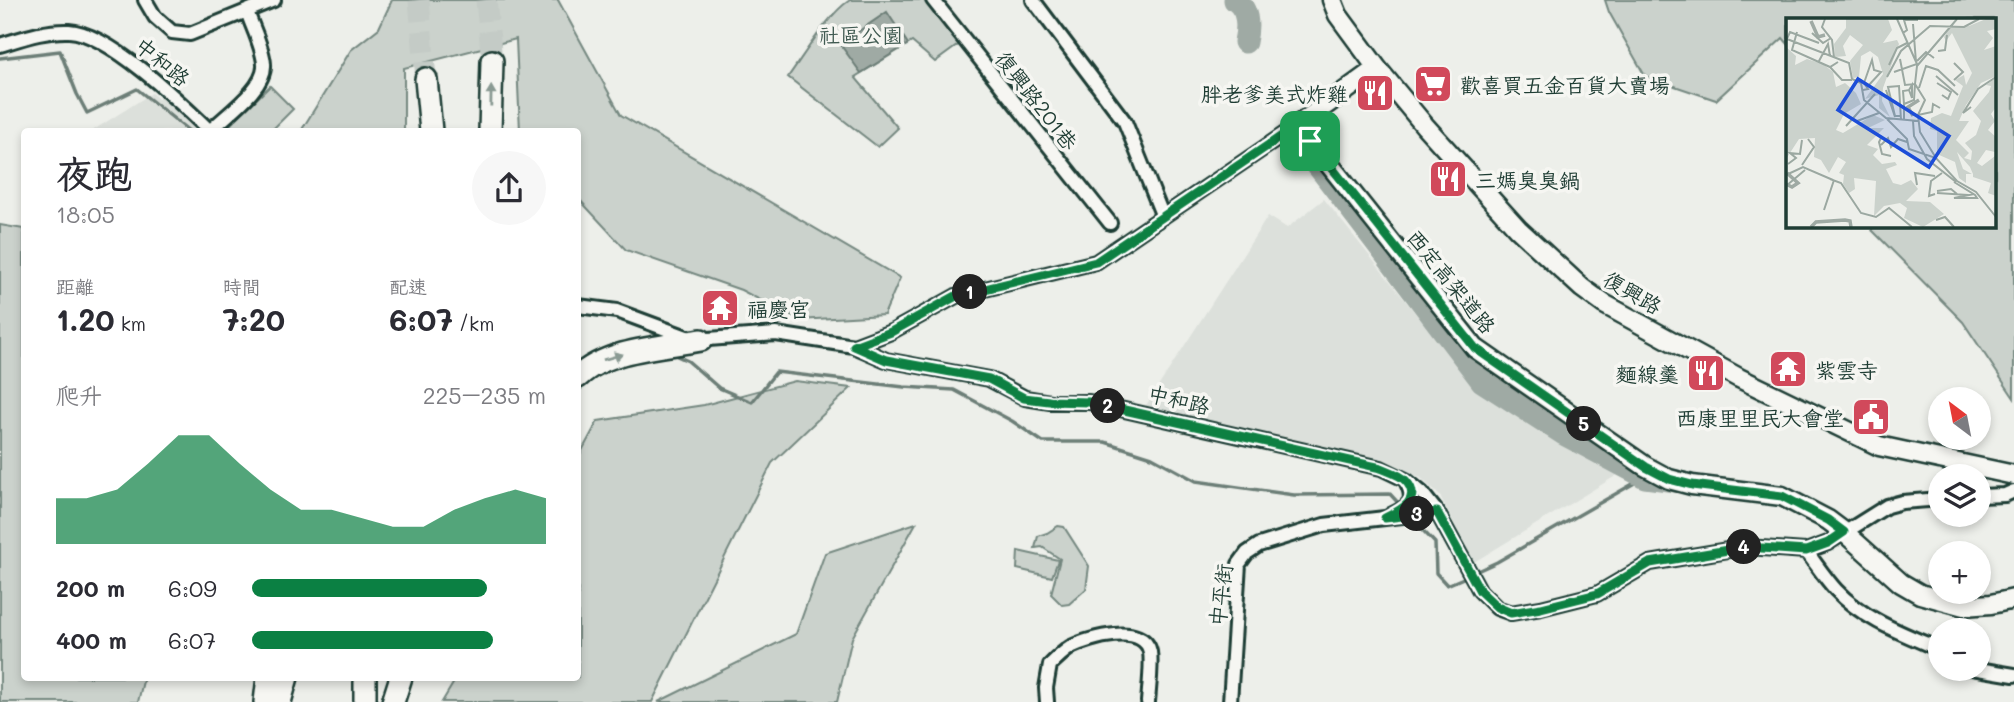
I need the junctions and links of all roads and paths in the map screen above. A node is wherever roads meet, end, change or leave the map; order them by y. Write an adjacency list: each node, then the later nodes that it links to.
1 (145, 0): 6 (street)
2 (274, 0): 6 (street)
3 (933, 0): 17 (street, 復興路201巷)
4 (1033, 0): 16 (street)
5 (1332, 0): 9 (street, 復興路)
6 (247, 11): 13 (street)
7 (0, 45): 12 (street, 中和路)
8 (492, 61): 15 (main road, one-way to 8)
9 (1377, 68): 11 (street, 中和路); 26 (street, 復興路)
10 (426, 79): 14 (main road)
11 (1298, 125): 16 (street, 中和路); 33 (street, 西定高架道路)
12 (207, 128)
13 (213, 128)
14 (430, 128)
15 (490, 128)
16 (1163, 217): 20 (street, 中和路)
17 (1110, 223)
18 (581, 306): 19 (street, 中和路)
19 (671, 332): 21 (street, 中和路); 23 (main road)
20 (891, 332): 22 (street, 中和路); 24 (street)
21 (701, 340): 22 (street, 中和路); 23 (main road)
22 (854, 346): 24 (street, 中和路)
23 (654, 348): 25 (main road, one-way to 23)
24 (886, 360): 27 (street, 中和路)
25 (581, 374)
26 (2014, 475)
27 (1406, 480): 31 (street); 32 (street, 中和路)
28 (2014, 491): 29 (street)
29 (1991, 496)
30 (1928, 500): 33 (street)
31 (1401, 511): 32 (street, 中平街); 49 (street, 中平街)
32 (1437, 512): 34 (street, 中和路)
33 (1846, 531): 34 (street); 35 (street, 西定高架道路)
34 (1806, 551): 36 (street)
35 (2014, 598)
36 (1928, 644)
37 (1991, 671): 38 (street)
38 (2014, 675)
39 (268, 681): 43 (main road)
40 (286, 681): 44 (main road)
41 (365, 681): 45 (main road)
42 (400, 681): 46 (main road)
43 (265, 702)
44 (280, 702)
45 (365, 702)
46 (393, 702)
47 (1047, 702): 48 (street)
48 (1148, 702)
49 (1230, 702)

